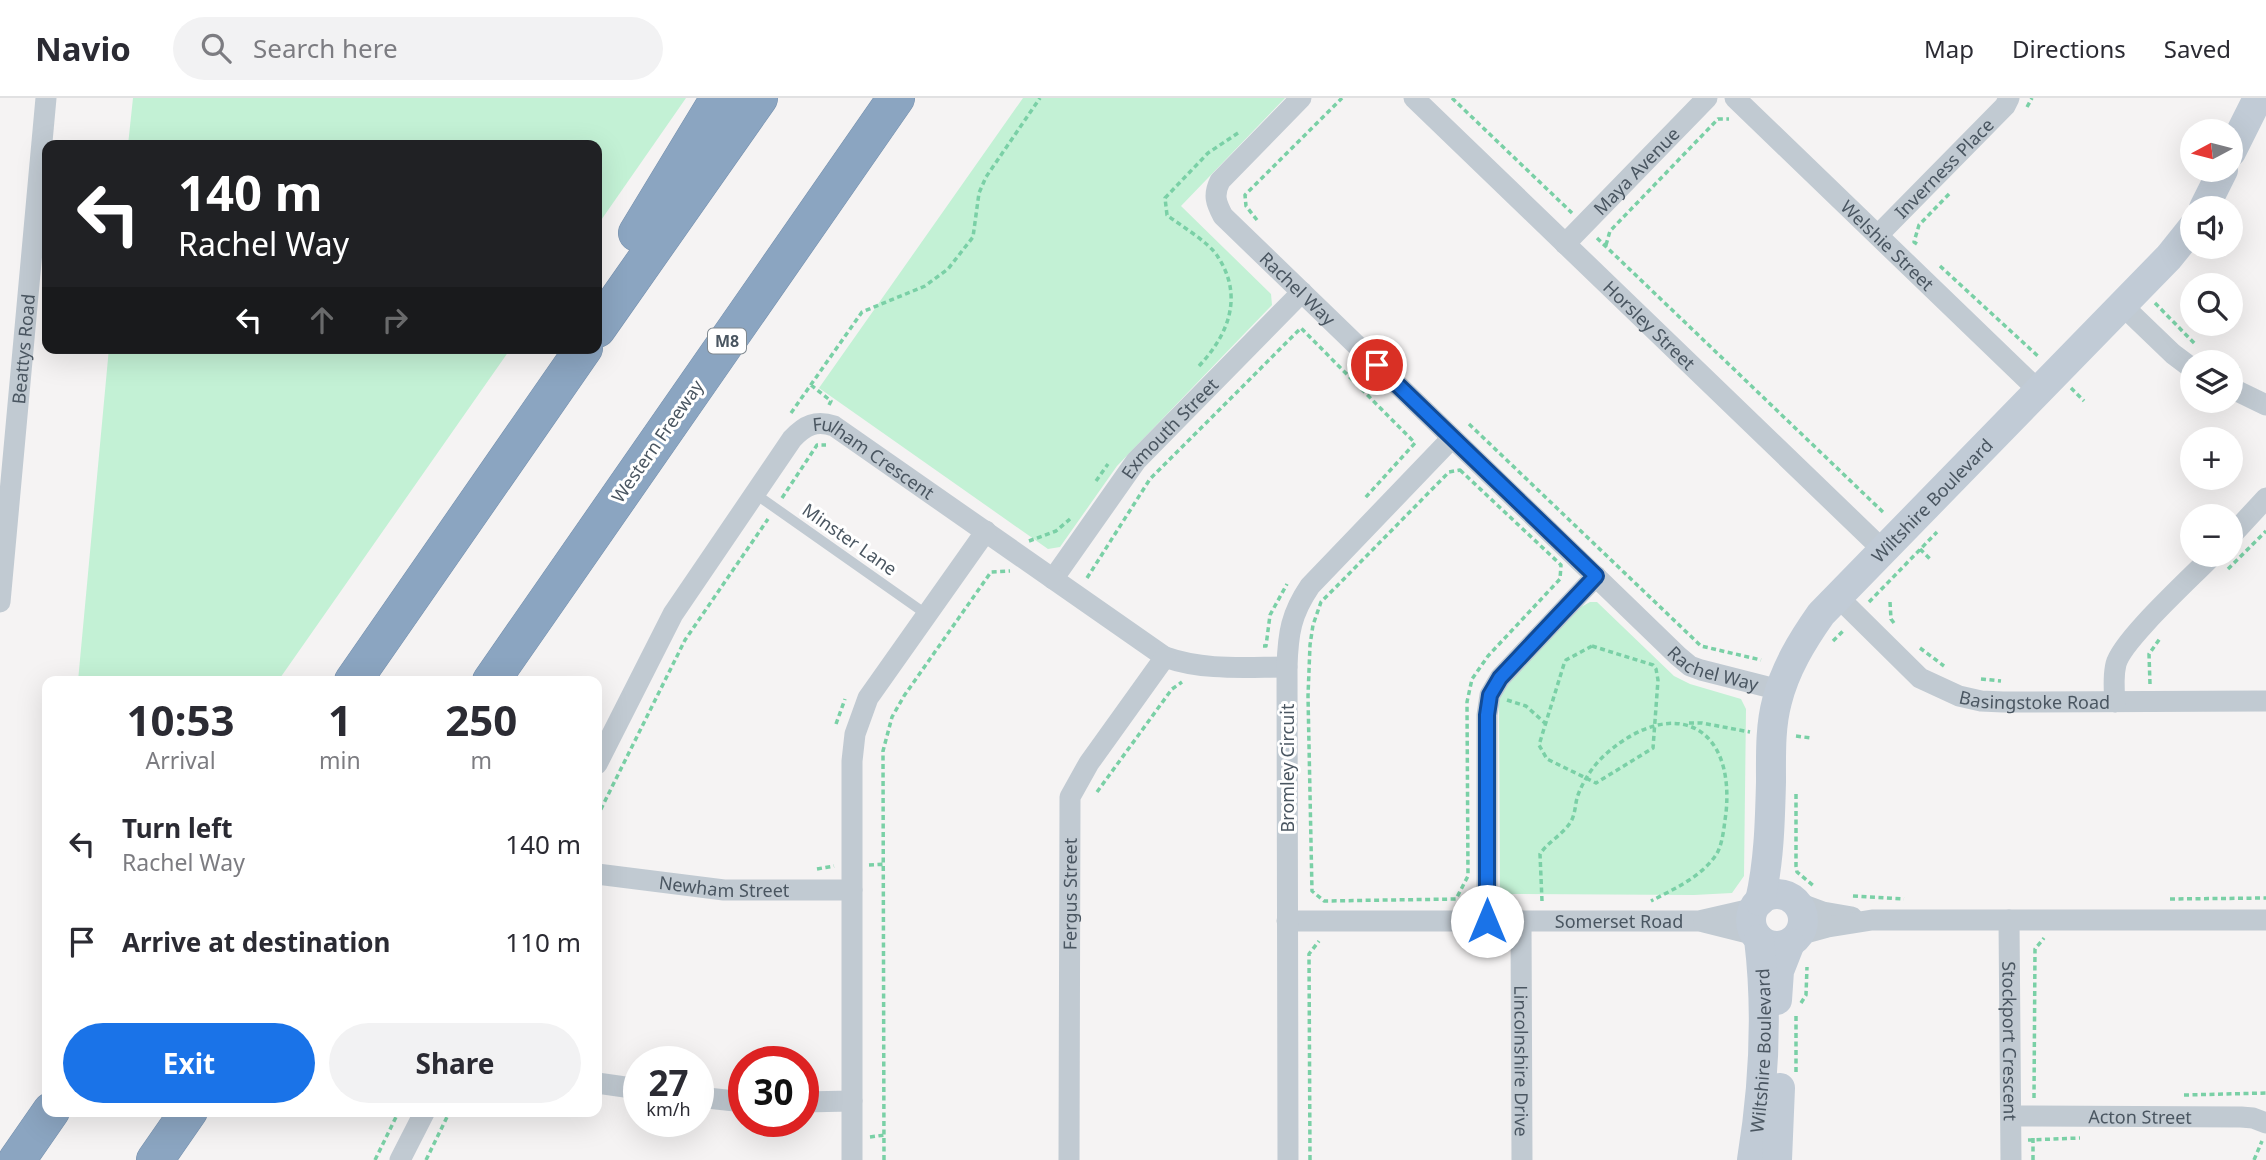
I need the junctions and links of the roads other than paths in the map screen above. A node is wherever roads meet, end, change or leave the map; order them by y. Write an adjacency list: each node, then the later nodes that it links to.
1 (47, 98): 12 (street, Beattys Road)
2 (719, 98): 17 (highway)
3 (759, 98): 20 (highway)
4 (896, 98): 43 (highway, Western Freeway / M8)
5 (1301, 98): 18 (street, Rachel Way)
6 (1414, 98): 16 (street, Horsley Street)
7 (1707, 98): 16 (street, Maya Avenue)
8 (1735, 98): 14 (street, Welshie Street)
9 (2009, 98): 14 (street, Inverness Place)
10 (2258, 98): 11 (street)
11 (2244, 126)
12 (43, 140)
13 (42, 152): 37 (street, Beattys Road)
14 (1878, 235): 24 (street, Welshie Street)
15 (2180, 243): 19 (street, Wiltshire Boulevard)
16 (1565, 244): 33 (street, Horsley Street)
17 (602, 292)
18 (1302, 292): 27 (street, Rachel Way); 35 (street, Exmouth Street)
19 (2144, 303): 23 (street); 24 (street, Wiltshire Boulevard)
20 (602, 322)
21 (563, 354): 30 (highway)
22 (580, 354): 30 (highway)
23 (2180, 360)
24 (2039, 392): 33 (street, Wiltshire Boulevard)
25 (2243, 394): 26 (street)
26 (2266, 405)
27 (1452, 438): 36 (street, Rachel Way); 41 (street, Bromley Circuit)
28 (754, 493): 32 (street, Fulham Crescent); 39 (lane, Minster Lane); 47 (street, Fulham Crescent)
29 (2266, 498): 31 (street)
30 (464, 520): 42 (highway)
31 (2243, 523)
32 (986, 531): 35 (street, Fulham Crescent); 39 (street)
33 (1902, 544): 38 (street, Wiltshire Boulevard)
34 (2202, 567): 45 (street)
35 (1059, 571): 40 (street, Fulham Crescent)
36 (1596, 576): 44 (street, Rachel Way); 58 (street)
37 (0, 602)
38 (1848, 607): 44 (street, Wiltshire Boulevard); 45 (street, Basingstoke Road)
39 (926, 614): 50 (street)
40 (1165, 657): 41 (street, Fulham Crescent); 77 (street, Fergus Street)
41 (1287, 667): 57 (street, Bromley Circuit)
42 (356, 676)
43 (494, 676)
44 (1780, 690): 48 (street, Wiltshire Boulevard)
45 (2115, 692): 46 (street, Basingstoke Road)
46 (2266, 701)
47 (602, 754)
48 (1770, 822): 51 (street, Wiltshire Boulevard); 52 (street, Wiltshire Boulevard)
49 (602, 875): 50 (street, Newham Street)
50 (852, 890): 64 (street)
51 (1799, 894): 52 (street); 54 (street); 61 (street)
52 (1759, 902): 59 (street, Somerset Road); 60 (street)
53 (1521, 920): 58 (street, Somerset Road); 59 (street, Somerset Road); 79 (street, Lincolnshire Drive)
54 (1871, 920): 55 (street); 61 (street)
55 (2009, 920): 56 (street); 66 (street, Stockport Crescent)
56 (2266, 920)
57 (1287, 921): 58 (street, Somerset Road); 78 (street, Bromley Circuit)
58 (1487, 921)
59 (1699, 921): 60 (street, Somerset Road)
60 (1758, 937): 61 (street); 80 (street, Wiltshire Boulevard)
61 (1795, 939): 81 (street, Wiltshire Boulevard)
62 (602, 1084): 63 (street)
63 (623, 1087)
64 (852, 1101): 65 (street); 76 (street)
65 (819, 1102)
66 (2012, 1116): 71 (street, Acton Street); 82 (street, Stockport Crescent)
67 (47, 1117): 72 (highway)
68 (185, 1117): 73 (highway)
69 (201, 1117): 74 (highway)
70 (422, 1117): 75 (street)
71 (2266, 1123)
72 (17, 1160)
73 (155, 1160)
74 (172, 1160)
75 (400, 1160)
76 (852, 1160)
77 (1069, 1160)
78 (1288, 1160)
79 (1522, 1160)
80 (1752, 1160)
81 (1777, 1160)
82 (2011, 1160)

